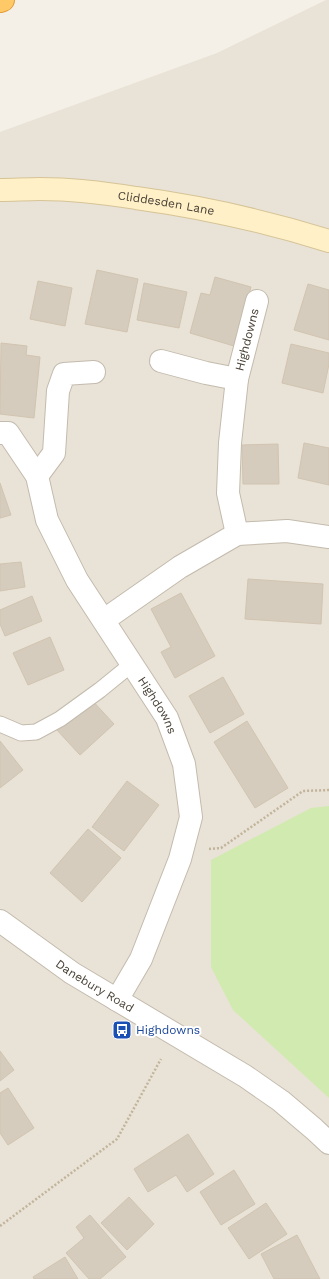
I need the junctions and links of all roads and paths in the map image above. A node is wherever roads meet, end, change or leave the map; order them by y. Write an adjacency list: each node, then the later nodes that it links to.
1 (3, 0): 2 (highway)
2 (0, 1)
3 (0, 190): 4 (street, Cliddesden Lane)
4 (329, 241)
5 (257, 301): 8 (street, Highdowns)
6 (161, 361): 8 (street, Highdowns)
7 (94, 372): 10 (street)
8 (236, 379): 11 (street, Highdowns)
9 (0, 433): 10 (street, Highdowns)
10 (37, 476): 13 (street, Highdowns)
11 (237, 534): 12 (street); 13 (street)
12 (329, 537)
13 (104, 620): 14 (street, Highdowns)
14 (132, 664): 15 (lane); 19 (street, Highdowns)
15 (0, 724)
16 (329, 790): 17 (path)
17 (202, 849)
18 (0, 921): 19 (street, Danebury Road)
19 (117, 1000): 21 (street, Danebury Road)
20 (161, 1059): 22 (path)
21 (329, 1143)
22 (0, 1226)

